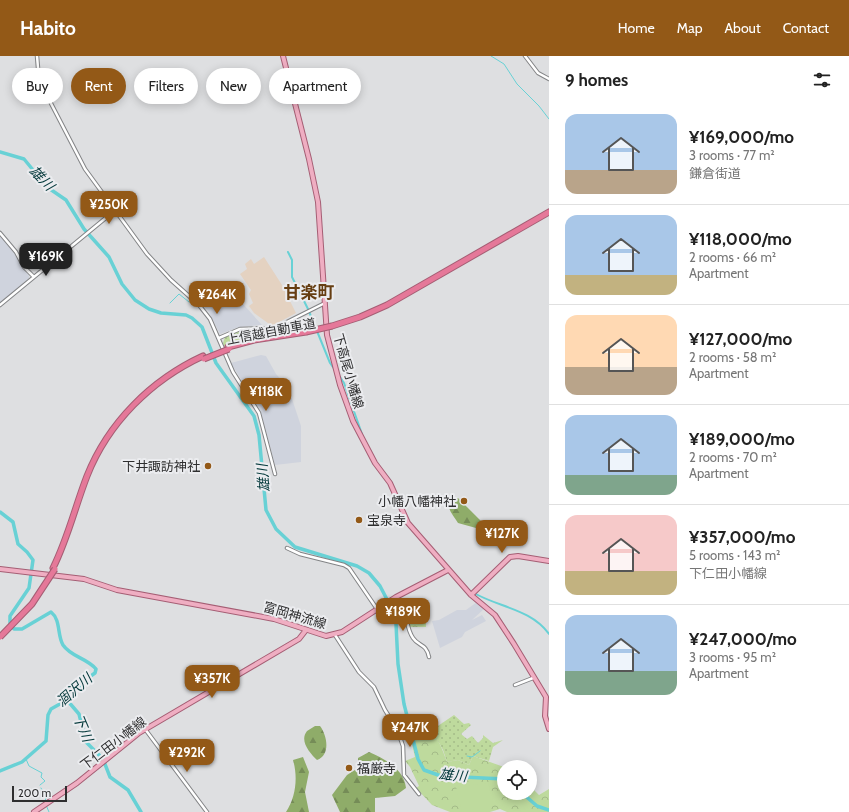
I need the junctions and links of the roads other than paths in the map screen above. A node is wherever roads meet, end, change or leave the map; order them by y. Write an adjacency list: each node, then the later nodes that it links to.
1 (37, 56): 6 (street)
2 (283, 56): 11 (main road, 下高尾小幡線)
3 (525, 56): 4 (street)
4 (549, 78)
5 (130, 198): 6 (street)
6 (115, 211): 10 (street); 14 (street)
7 (549, 212): 13 (highway, 上信越自動車道)
8 (549, 216): 13 (highway, 上信越自動車道)
9 (0, 233): 10 (street)
10 (34, 277): 12 (street)
11 (324, 303): 14 (street); 20 (main road, 下高尾小幡線)
12 (0, 306)
13 (333, 328): 18 (highway, 上信越自動車道, bridge)
14 (219, 338): 15 (street)
15 (275, 474)
16 (287, 548): 23 (street)
17 (549, 561): 21 (main road)
18 (54, 568): 25 (highway, 上信越自動車道, bridge); 27 (highway, 上信越自動車道, bridge)
19 (0, 569): 24 (main road, 富岡神流線)
20 (448, 570): 21 (main road); 22 (main road, 富岡神流線)
21 (471, 595): 29 (main road)
22 (395, 597): 23 (main road, 富岡神流線); 28 (street)
23 (377, 608): 26 (main road, 富岡神流線)
24 (306, 630): 26 (main road, 富岡神流線); 31 (main road, 下仁田小幡線)
25 (0, 633)
26 (335, 635): 33 (street)
27 (0, 637)
28 (429, 656)
29 (533, 678): 30 (street); 32 (main road)
30 (515, 685)
31 (145, 729): 34 (main road, 下仁田小幡線); 35 (street)
32 (549, 730)
33 (419, 794)
34 (34, 812)
35 (207, 812)

